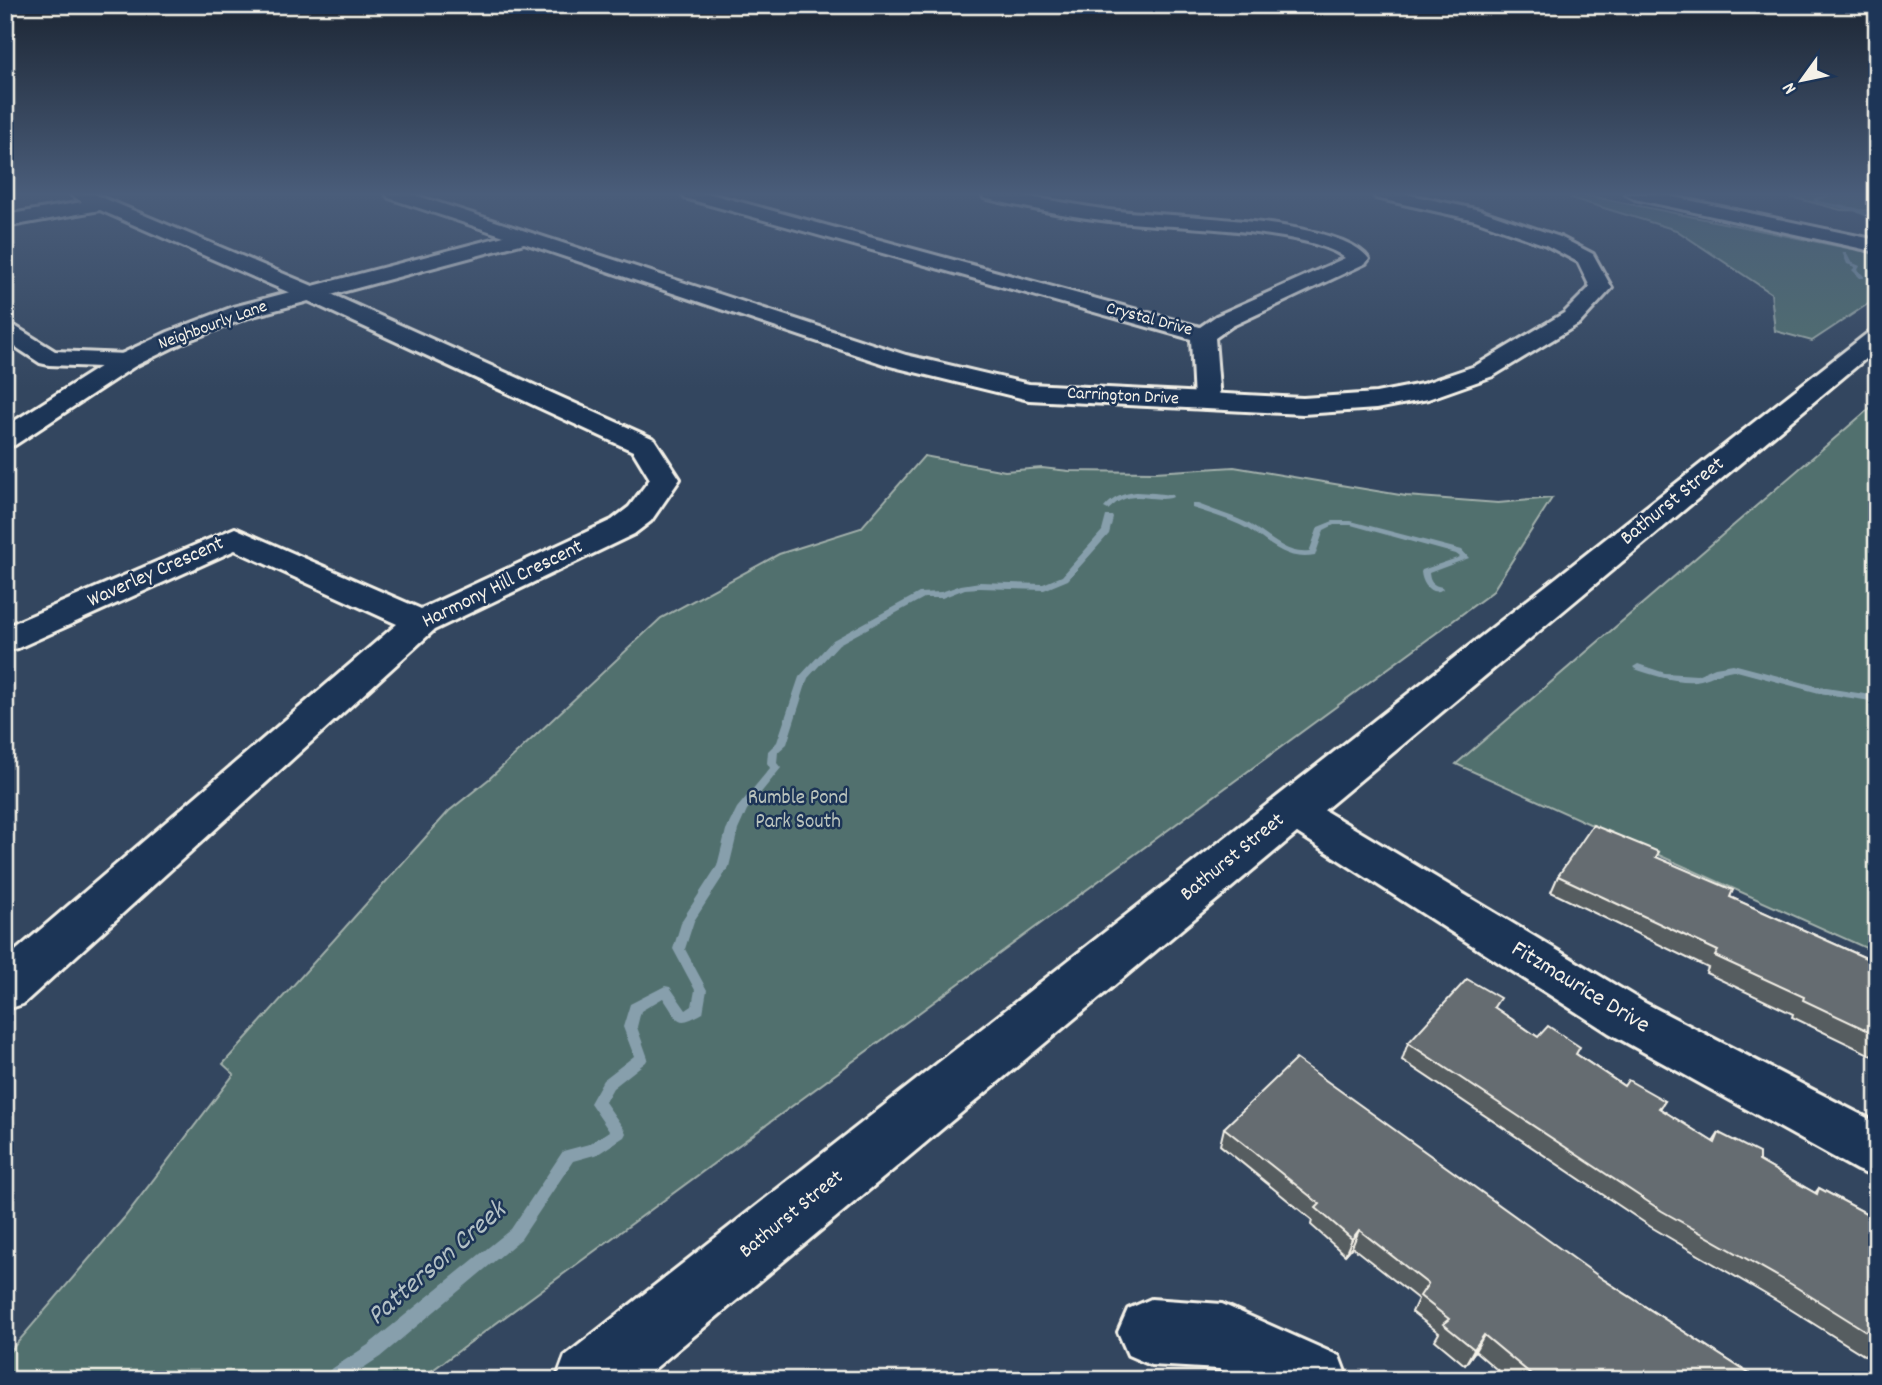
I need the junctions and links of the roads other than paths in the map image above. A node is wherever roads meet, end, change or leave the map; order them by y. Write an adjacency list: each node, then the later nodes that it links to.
1 (229, 259): 7 (street)
2 (445, 259): 7 (street, Neighbourly Lane)
3 (585, 259): 12 (street, Carrington Drive)
4 (926, 259): 9 (street, Crystal Drive)
5 (1358, 259): 9 (street)
6 (1586, 259): 12 (street, Carrington Drive)
7 (312, 294): 11 (street, Neighbourly Lane); 14 (street, Harmony Hill Crescent)
8 (5, 330): 11 (street)
9 (1203, 335): 12 (street)
10 (1877, 337): 16 (street, Bathurst Street)
11 (126, 361): 13 (street, Neighbourly Lane)
12 (1207, 401)
13 (5, 439)
14 (421, 622): 15 (street, Waverley Crescent); 17 (street, Harmony Hill Crescent)
15 (5, 640)
16 (1292, 810): 18 (street, Fitzmaurice Drive); 20 (street, Bathurst Street)
17 (5, 990)
18 (1877, 1152)
19 (1151, 1332): 21 (street)
20 (589, 1380)
21 (1315, 1380)

